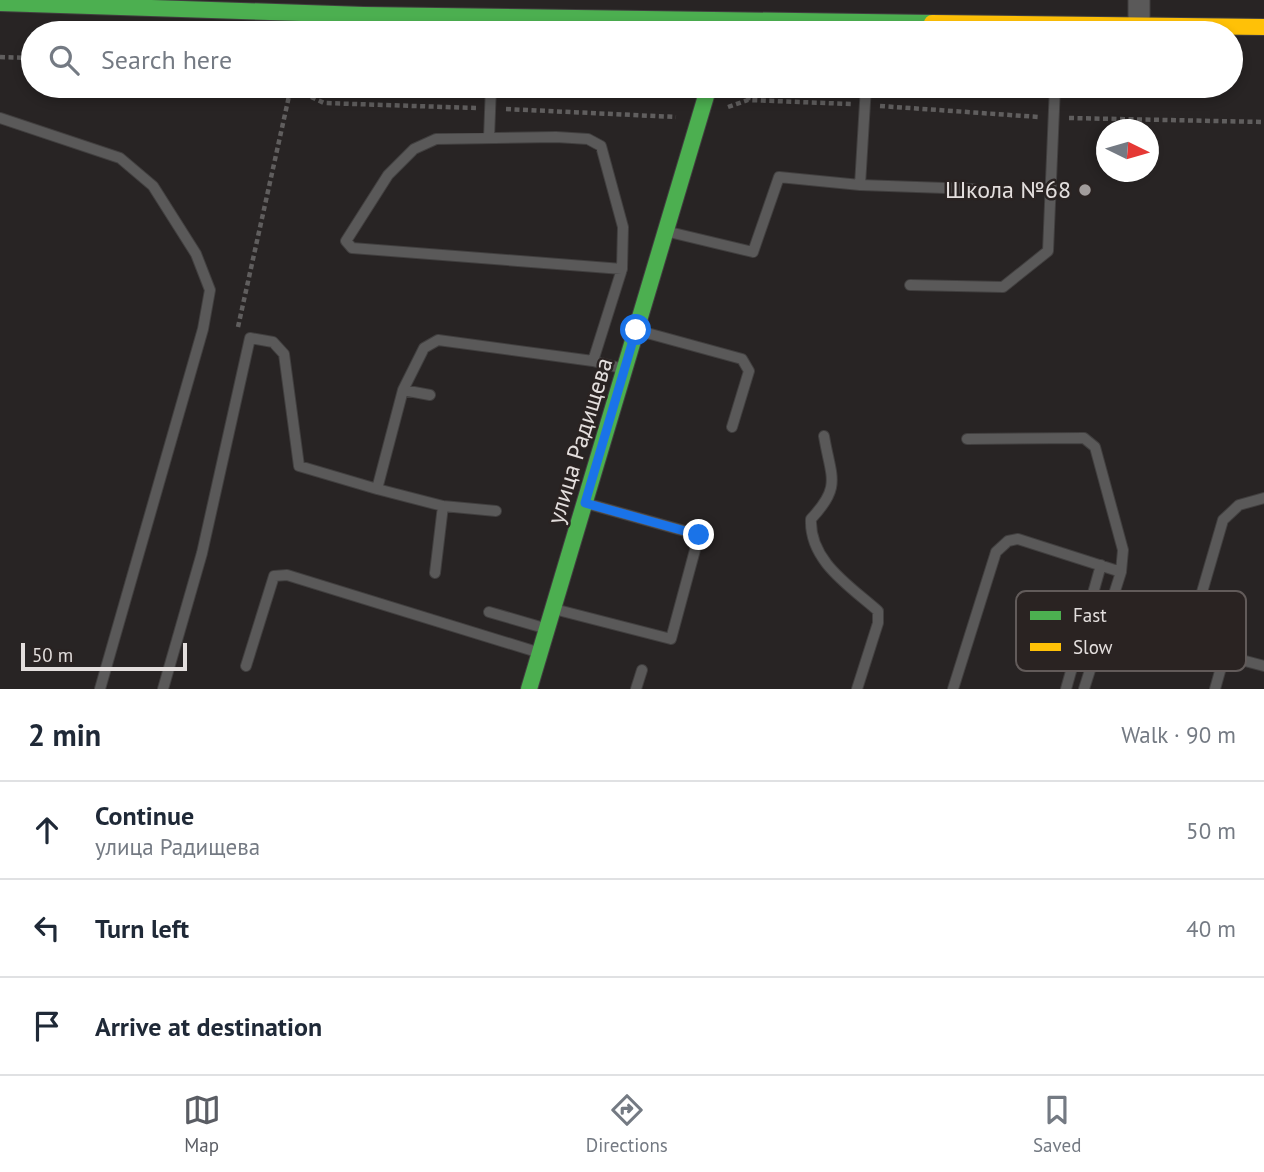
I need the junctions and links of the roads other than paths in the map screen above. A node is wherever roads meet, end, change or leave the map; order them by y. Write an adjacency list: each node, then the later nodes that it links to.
1 (1139, 0): 12 (street)
2 (0, 3): 3 (main road)
3 (102, 4): 4 (main road)
4 (364, 8): 7 (main road)
5 (621, 9): 8 (main road); 9 (main road)
6 (876, 18): 10 (main road); 11 (main road)
7 (463, 21)
8 (525, 21)
9 (690, 21)
10 (826, 21)
11 (926, 21)
12 (1139, 21)
13 (1243, 26): 14 (main road)
14 (1264, 27)
15 (491, 98): 20 (lane)
16 (706, 98): 23 (main road, улица Радищева)
17 (864, 98): 21 (lane)
18 (1054, 98): 25 (lane)
19 (0, 118): 56 (lane)
20 (489, 138): 24 (lane); 24 (lane)
21 (860, 185): 22 (lane); 23 (lane)
22 (973, 189)
23 (664, 230): 26 (main road, улица Радищева)
24 (622, 269): 27 (lane)
25 (910, 285)
26 (636, 330): 28 (main road, улица Радищева); 31 (lane)
27 (593, 361): 28 (lane); 29 (lane)
28 (625, 369): 36 (main road, улица Радищева)
29 (403, 390): 30 (lane); 34 (lane)
30 (430, 395)
31 (732, 428)
32 (824, 436): 60 (lane)
33 (967, 439): 40 (lane)
34 (377, 489): 37 (lane); 57 (lane)
35 (1264, 498): 44 (lane)
36 (585, 503): 45 (main road, улица Радищева); 45 (lane)
37 (443, 506): 38 (lane); 41 (lane)
38 (496, 510)
39 (1101, 565): 40 (lane); 42 (lane); 61 (lane)
40 (1121, 572): 43 (lane)
41 (435, 573)
42 (1094, 591)
43 (1115, 591)
44 (1202, 591)
45 (554, 609): 47 (main road, улица Радищева)
46 (489, 612): 47 (lane)
47 (547, 629): 48 (main road, улица Радищева)
48 (540, 653): 50 (lane); 58 (main road, улица Радищева)
49 (1246, 662): 51 (lane)
50 (246, 666)
51 (1264, 666)
52 (642, 670): 59 (lane)
53 (1071, 671): 62 (lane)
54 (1090, 671): 63 (lane)
55 (1220, 671): 64 (lane)
56 (100, 689)
57 (163, 689)
58 (529, 689)
59 (636, 689)
60 (857, 689)
61 (953, 689)
62 (1066, 689)
63 (1084, 689)
64 (1214, 689)

